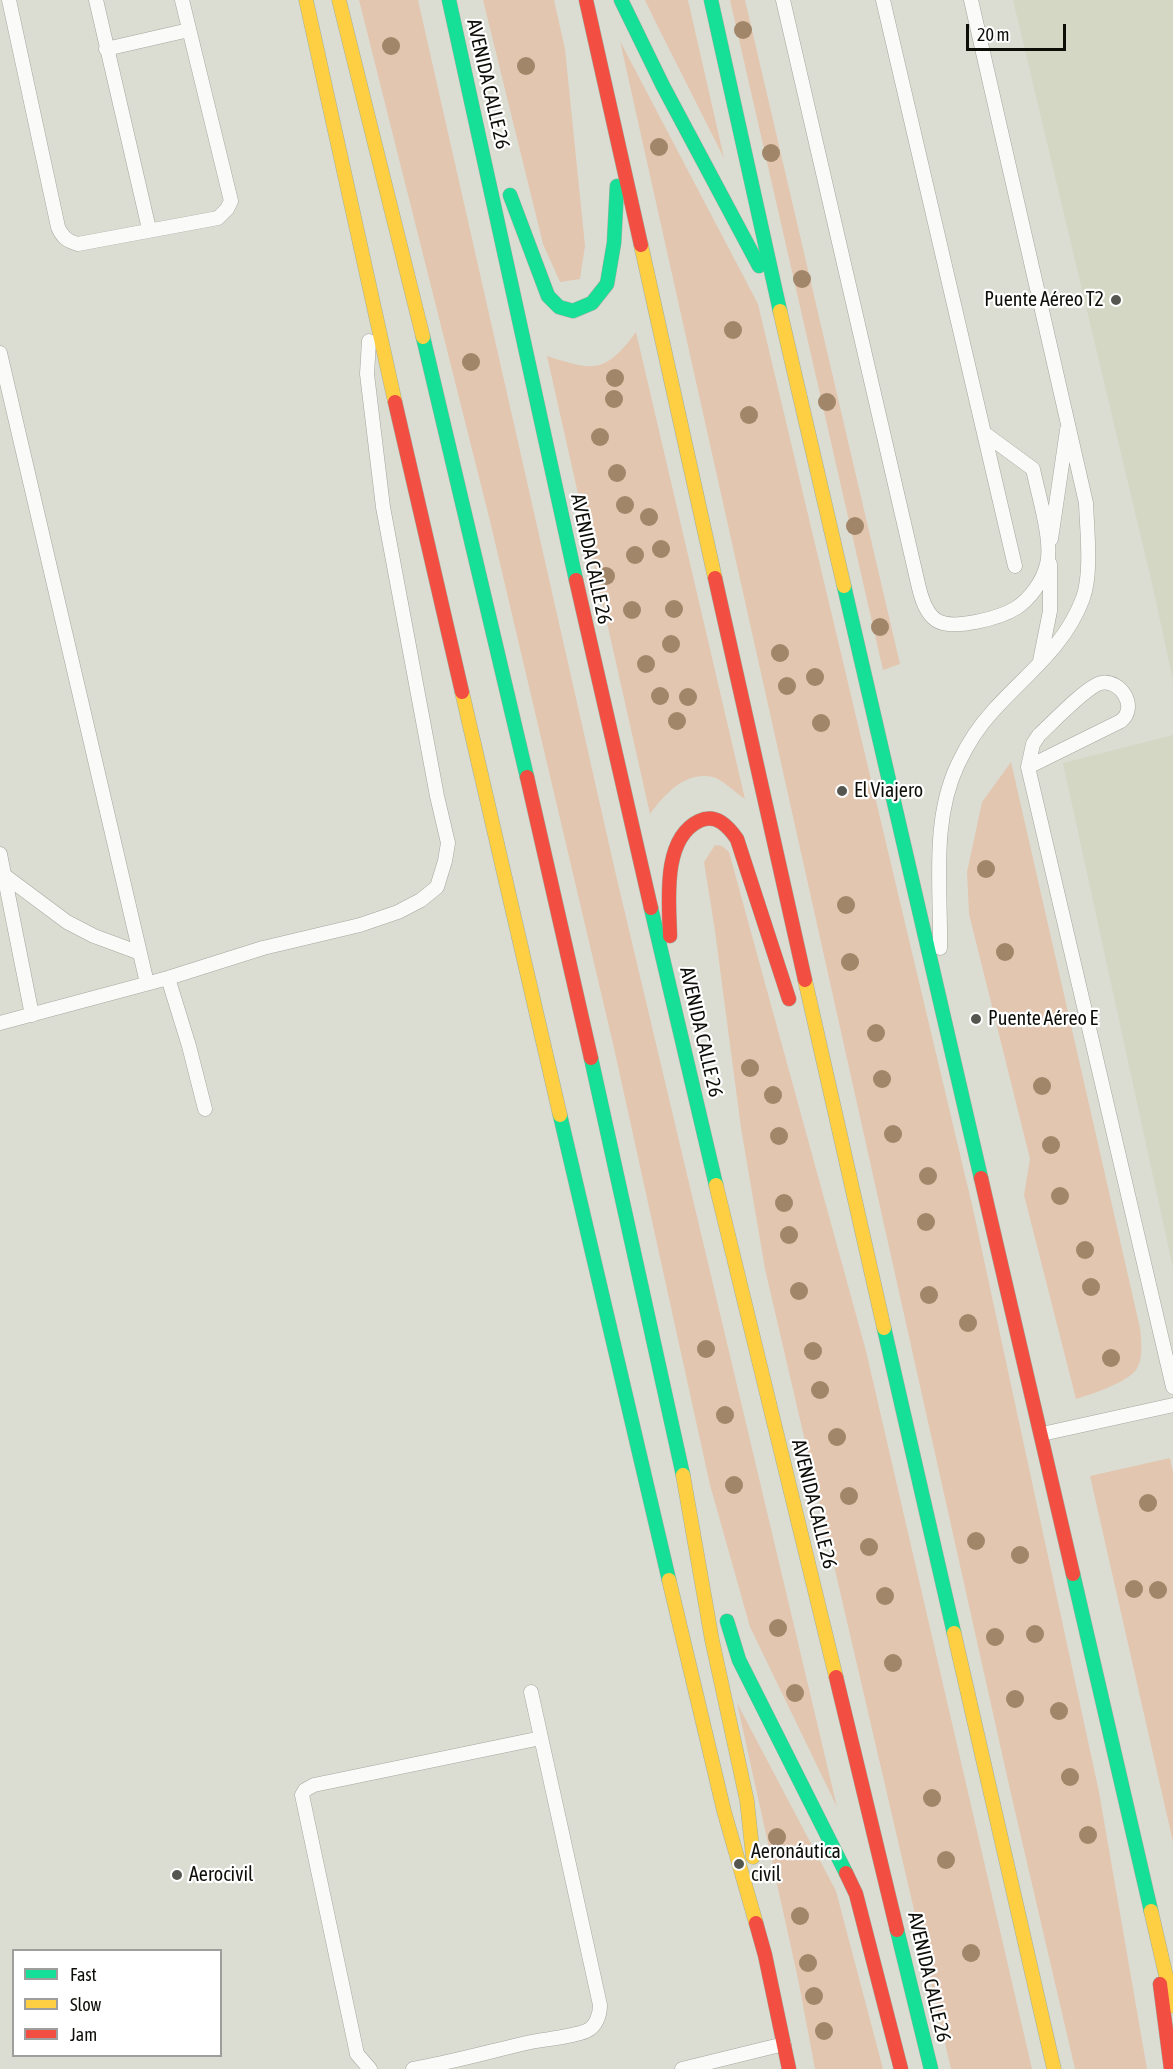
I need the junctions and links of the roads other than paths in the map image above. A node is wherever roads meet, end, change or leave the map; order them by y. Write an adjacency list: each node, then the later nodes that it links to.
1 (9, 0): 19 (lane)
2 (96, 0): 14 (lane)
3 (182, 0): 13 (lane)
4 (306, 0): 20 (main road)
5 (339, 0): 45 (main road)
6 (449, 0): 15 (main road, AVENIDA CALLE 26)
7 (586, 0): 16 (main road)
8 (621, 0): 21 (main road)
9 (711, 0): 21 (main road)
10 (783, 0): 25 (lane)
11 (883, 0): 24 (lane)
12 (971, 0): 23 (lane)
13 (189, 30): 14 (lane); 19 (lane)
14 (106, 49): 19 (lane)
15 (466, 75): 17 (main road); 34 (main road, AVENIDA CALLE 26)
16 (619, 146): 18 (main road); 41 (main road)
17 (498, 164)
18 (506, 186)
19 (149, 229)
20 (371, 299): 32 (lane); 51 (main road)
21 (778, 302): 35 (main road)
22 (0, 353): 31 (lane)
23 (1068, 422): 25 (lane); 27 (lane)
24 (984, 433): 25 (lane); 26 (lane)
25 (1049, 550): 27 (lane)
26 (1015, 566)
27 (1039, 666): 35 (lane)
28 (1028, 767): 28 (lane); 42 (lane)
29 (0, 854): 30 (lane)
30 (4, 875): 31 (lane); 37 (lane)
31 (140, 953): 33 (lane)
32 (168, 978): 33 (lane); 40 (lane)
33 (147, 983): 37 (lane)
34 (670, 986): 36 (main road); 59 (main road, AVENIDA CALLE 26)
35 (940, 1004): 44 (main road)
36 (793, 1011)
37 (32, 1015): 38 (lane)
38 (0, 1023)
39 (808, 1056): 41 (main road)
40 (205, 1108)
41 (856, 1203): 60 (main road)
42 (1173, 1387)
43 (1173, 1405): 44 (lane)
44 (1042, 1434): 50 (main road)
45 (678, 1449): 46 (main road); 51 (main road)
46 (716, 1582)
47 (722, 1605): 58 (main road)
48 (531, 1692): 49 (lane)
49 (541, 1738): 54 (lane); 55 (lane)
50 (1153, 1926): 52 (main road); 61 (main road)
51 (765, 1955): 53 (main road)
52 (1173, 2006)
53 (783, 2044): 56 (lane); 57 (main road)
54 (370, 2069)
55 (413, 2069)
56 (682, 2069)
57 (789, 2069)
58 (902, 2069)
59 (930, 2069)
60 (1054, 2069)
61 (1171, 2069)

